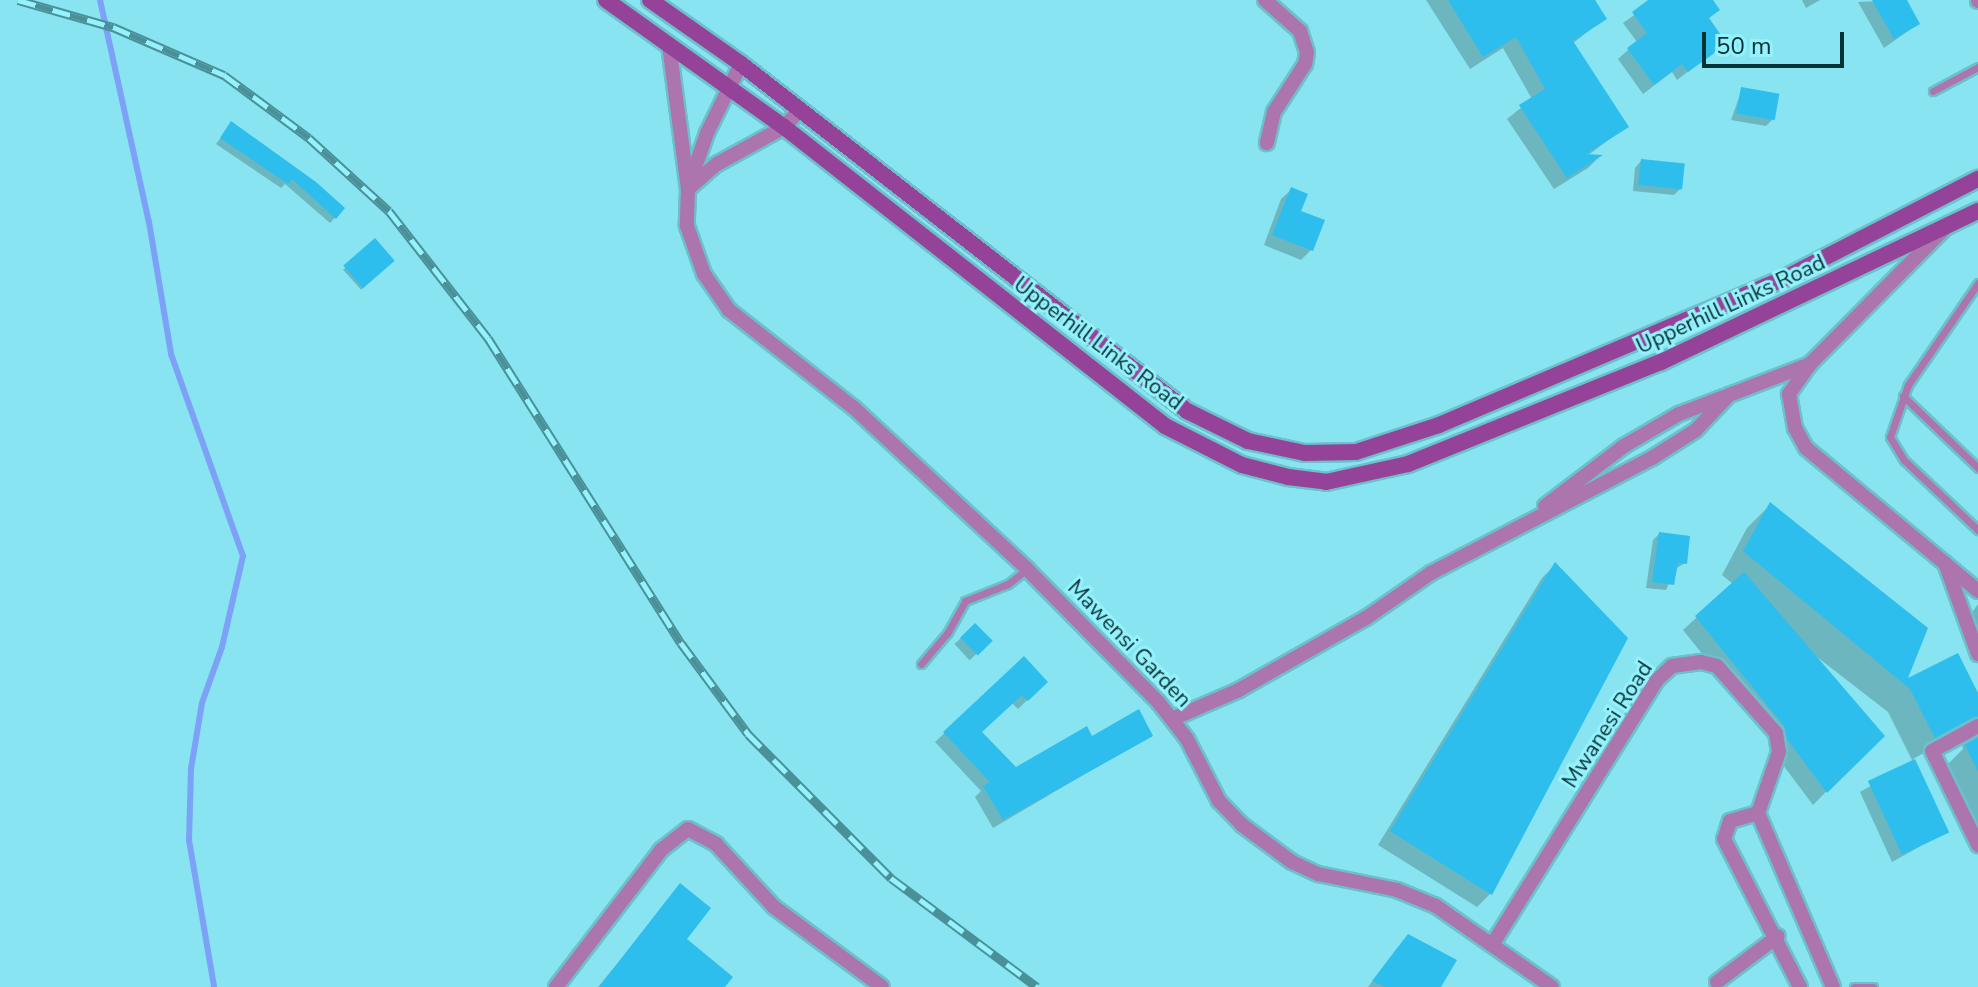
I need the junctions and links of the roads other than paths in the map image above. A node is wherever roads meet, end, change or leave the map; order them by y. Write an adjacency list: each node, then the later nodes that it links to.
1 (606, 0): 4 (street, Upperhill Links Road)
2 (650, 0): 5 (street, Upperhill Links Road)
3 (1265, 0): 11 (street)
4 (669, 45): 7 (street, Upperhill Links Road); 13 (street)
5 (741, 64): 7 (street); 9 (street, Upperhill Links Road)
6 (1978, 67): 8 (lane)
7 (726, 88): 10 (street, Upperhill Links Road); 13 (street)
8 (1933, 91)
9 (800, 110): 10 (street); 12 (street, Upperhill Links Road)
10 (784, 127): 13 (street); 15 (street, Upperhill Links Road)
11 (1267, 143)
12 (1978, 179)
13 (688, 189): 24 (street, Mawensi Garden)
14 (1978, 211): 15 (street, Upperhill Links Road)
15 (1946, 227): 17 (street)
16 (1978, 283): 19 (lane)
17 (1810, 364): 18 (street); 23 (street)
18 (1729, 395): 21 (street); 21 (street)
19 (1903, 396): 20 (lane); 22 (lane)
20 (1978, 468)
21 (1533, 518): 28 (street)
22 (1978, 530)
23 (1945, 563): 25 (street); 26 (street)
24 (1027, 569): 27 (lane); 28 (street, Mawensi Garden)
25 (1978, 591)
26 (1978, 654)
27 (921, 664)
28 (1172, 719): 33 (street, Mawensi Garden)
29 (1978, 726): 31 (street)
30 (1758, 813): 32 (street); 33 (street, Mwanesi Road); 39 (street)
31 (1978, 845)
32 (1778, 936): 34 (street); 38 (street)
33 (1492, 945): 37 (street, Mawensi Garden)
34 (1717, 982)
35 (556, 987): 36 (street)
36 (882, 987)
37 (1552, 987)
38 (1800, 987)
39 (1833, 987)
40 (1854, 987): 41 (lane)
41 (1873, 987)

